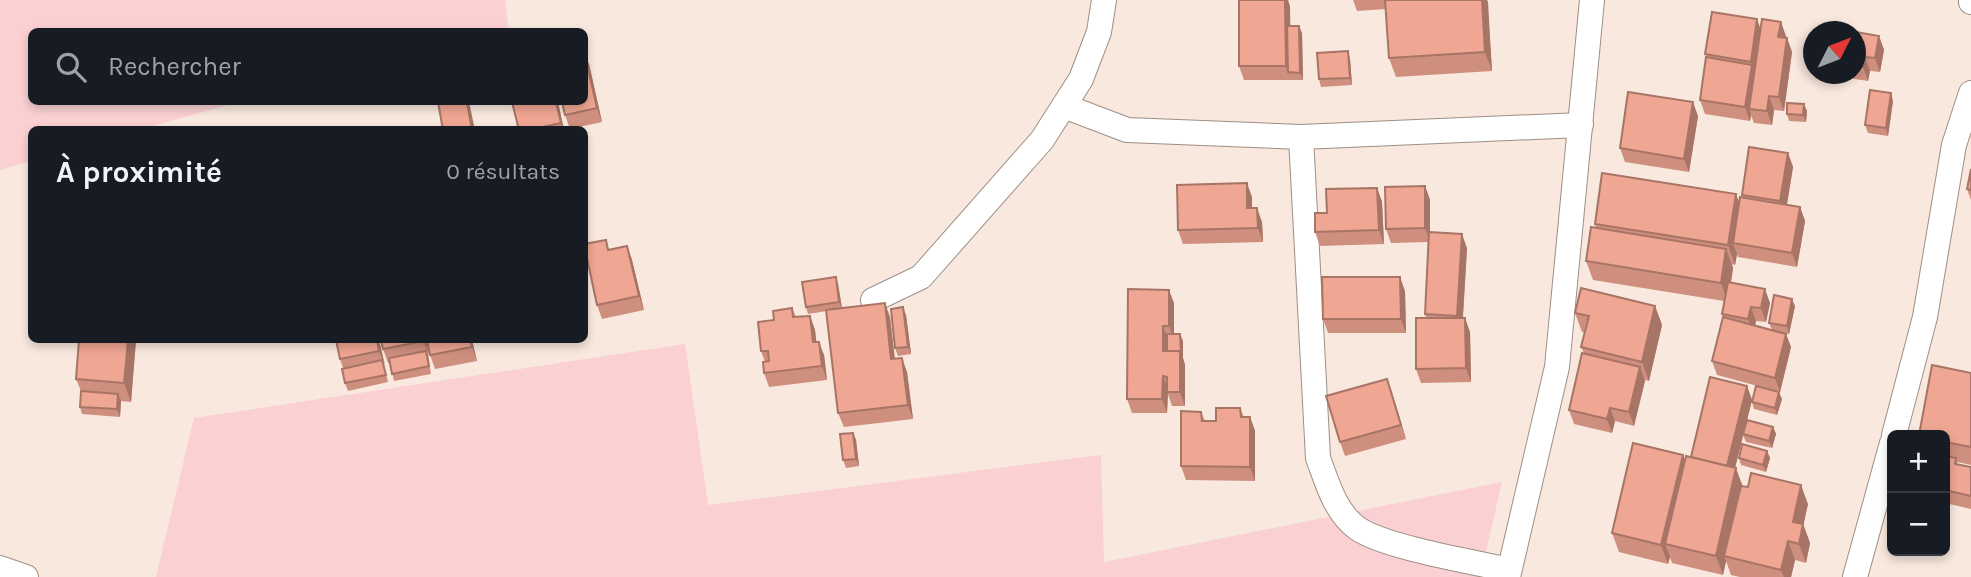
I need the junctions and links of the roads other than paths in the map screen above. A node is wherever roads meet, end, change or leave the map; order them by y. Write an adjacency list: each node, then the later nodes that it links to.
1 (1104, 0): 4 (street)
2 (1592, 0): 5 (street)
3 (1971, 93): 8 (street)
4 (1064, 106): 6 (street); 7 (street)
5 (1581, 125): 6 (street); 11 (street)
6 (1301, 137): 11 (street)
7 (873, 300)
8 (1895, 430)
9 (1887, 461): 13 (street)
10 (0, 568): 12 (street)
11 (1508, 573)
12 (26, 577)
13 (1855, 577)

